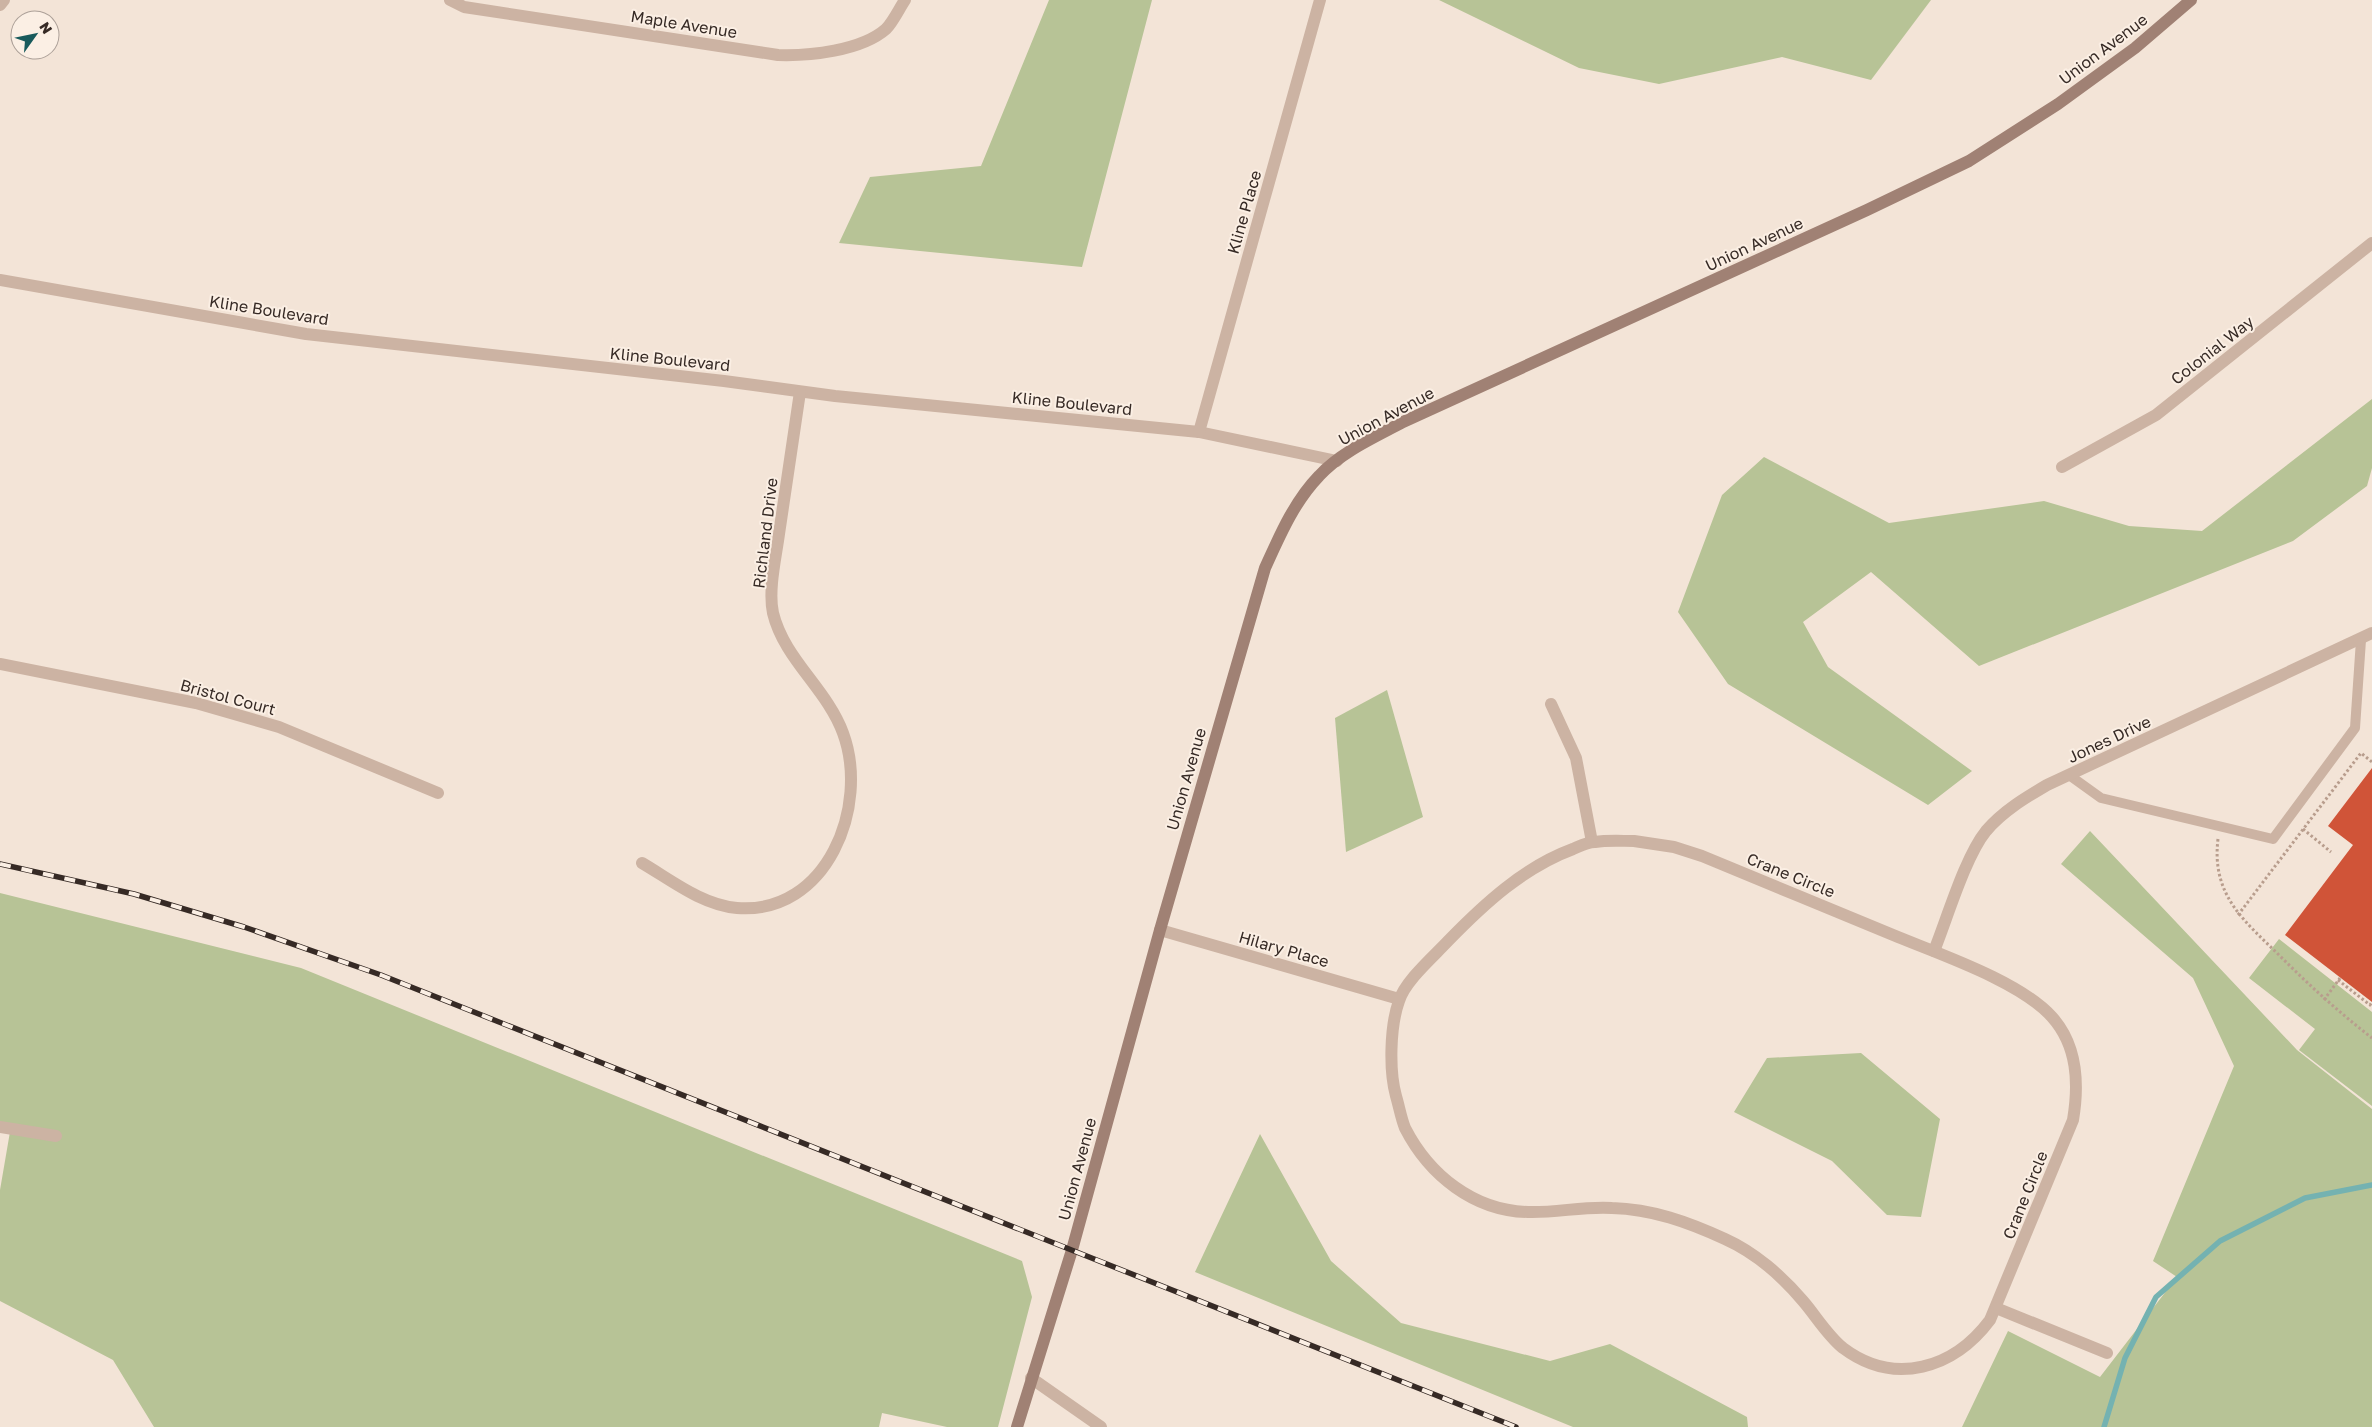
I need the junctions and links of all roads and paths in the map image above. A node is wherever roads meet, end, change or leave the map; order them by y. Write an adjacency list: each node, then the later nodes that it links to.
1 (4, 0): 6 (street)
2 (450, 0): 3 (street, Maple Avenue)
3 (904, 0)
4 (1320, 0): 10 (street, Kline Place)
5 (2191, 0): 11 (main road, Union Avenue)
6 (0, 5)
7 (2372, 243): 12 (street, Colonial Way)
8 (0, 280): 9 (street, Kline Boulevard)
9 (800, 392): 10 (street, Kline Boulevard); 24 (street, Richland Drive)
10 (1199, 432): 11 (street, Kline Boulevard)
11 (1337, 461): 26 (main road, Union Avenue)
12 (2062, 467)
13 (2367, 637): 17 (street, Jones Drive); 19 (lane)
14 (0, 664): 18 (street, Bristol Court)
15 (1551, 704): 22 (street)
16 (2372, 762): 21 (path)
17 (2069, 775): 20 (lane); 27 (street, Jones Drive)
18 (438, 793)
19 (2289, 818): 20 (lane); 21 (path)
20 (2219, 826): 25 (path)
21 (2303, 830): 23 (path); 25 (path)
22 (1592, 842): 27 (street, Crane Circle); 28 (street, Crane Circle)
23 (2331, 852)
24 (642, 863)
25 (2238, 915): 29 (path)
26 (1160, 930): 28 (street, Hilary Place); 36 (main road, Union Avenue)
27 (1934, 952): 34 (street, Crane Circle)
28 (1399, 1000): 34 (street, Crane Circle)
29 (2324, 1000): 30 (path); 31 (path)
30 (2372, 1002)
31 (2372, 1038)
32 (0, 1128): 33 (street)
33 (56, 1136)
34 (1996, 1308): 35 (street)
35 (2107, 1353)
36 (1031, 1378): 37 (main road, Union Avenue); 38 (street)
37 (1018, 1427)
38 (1101, 1427)

